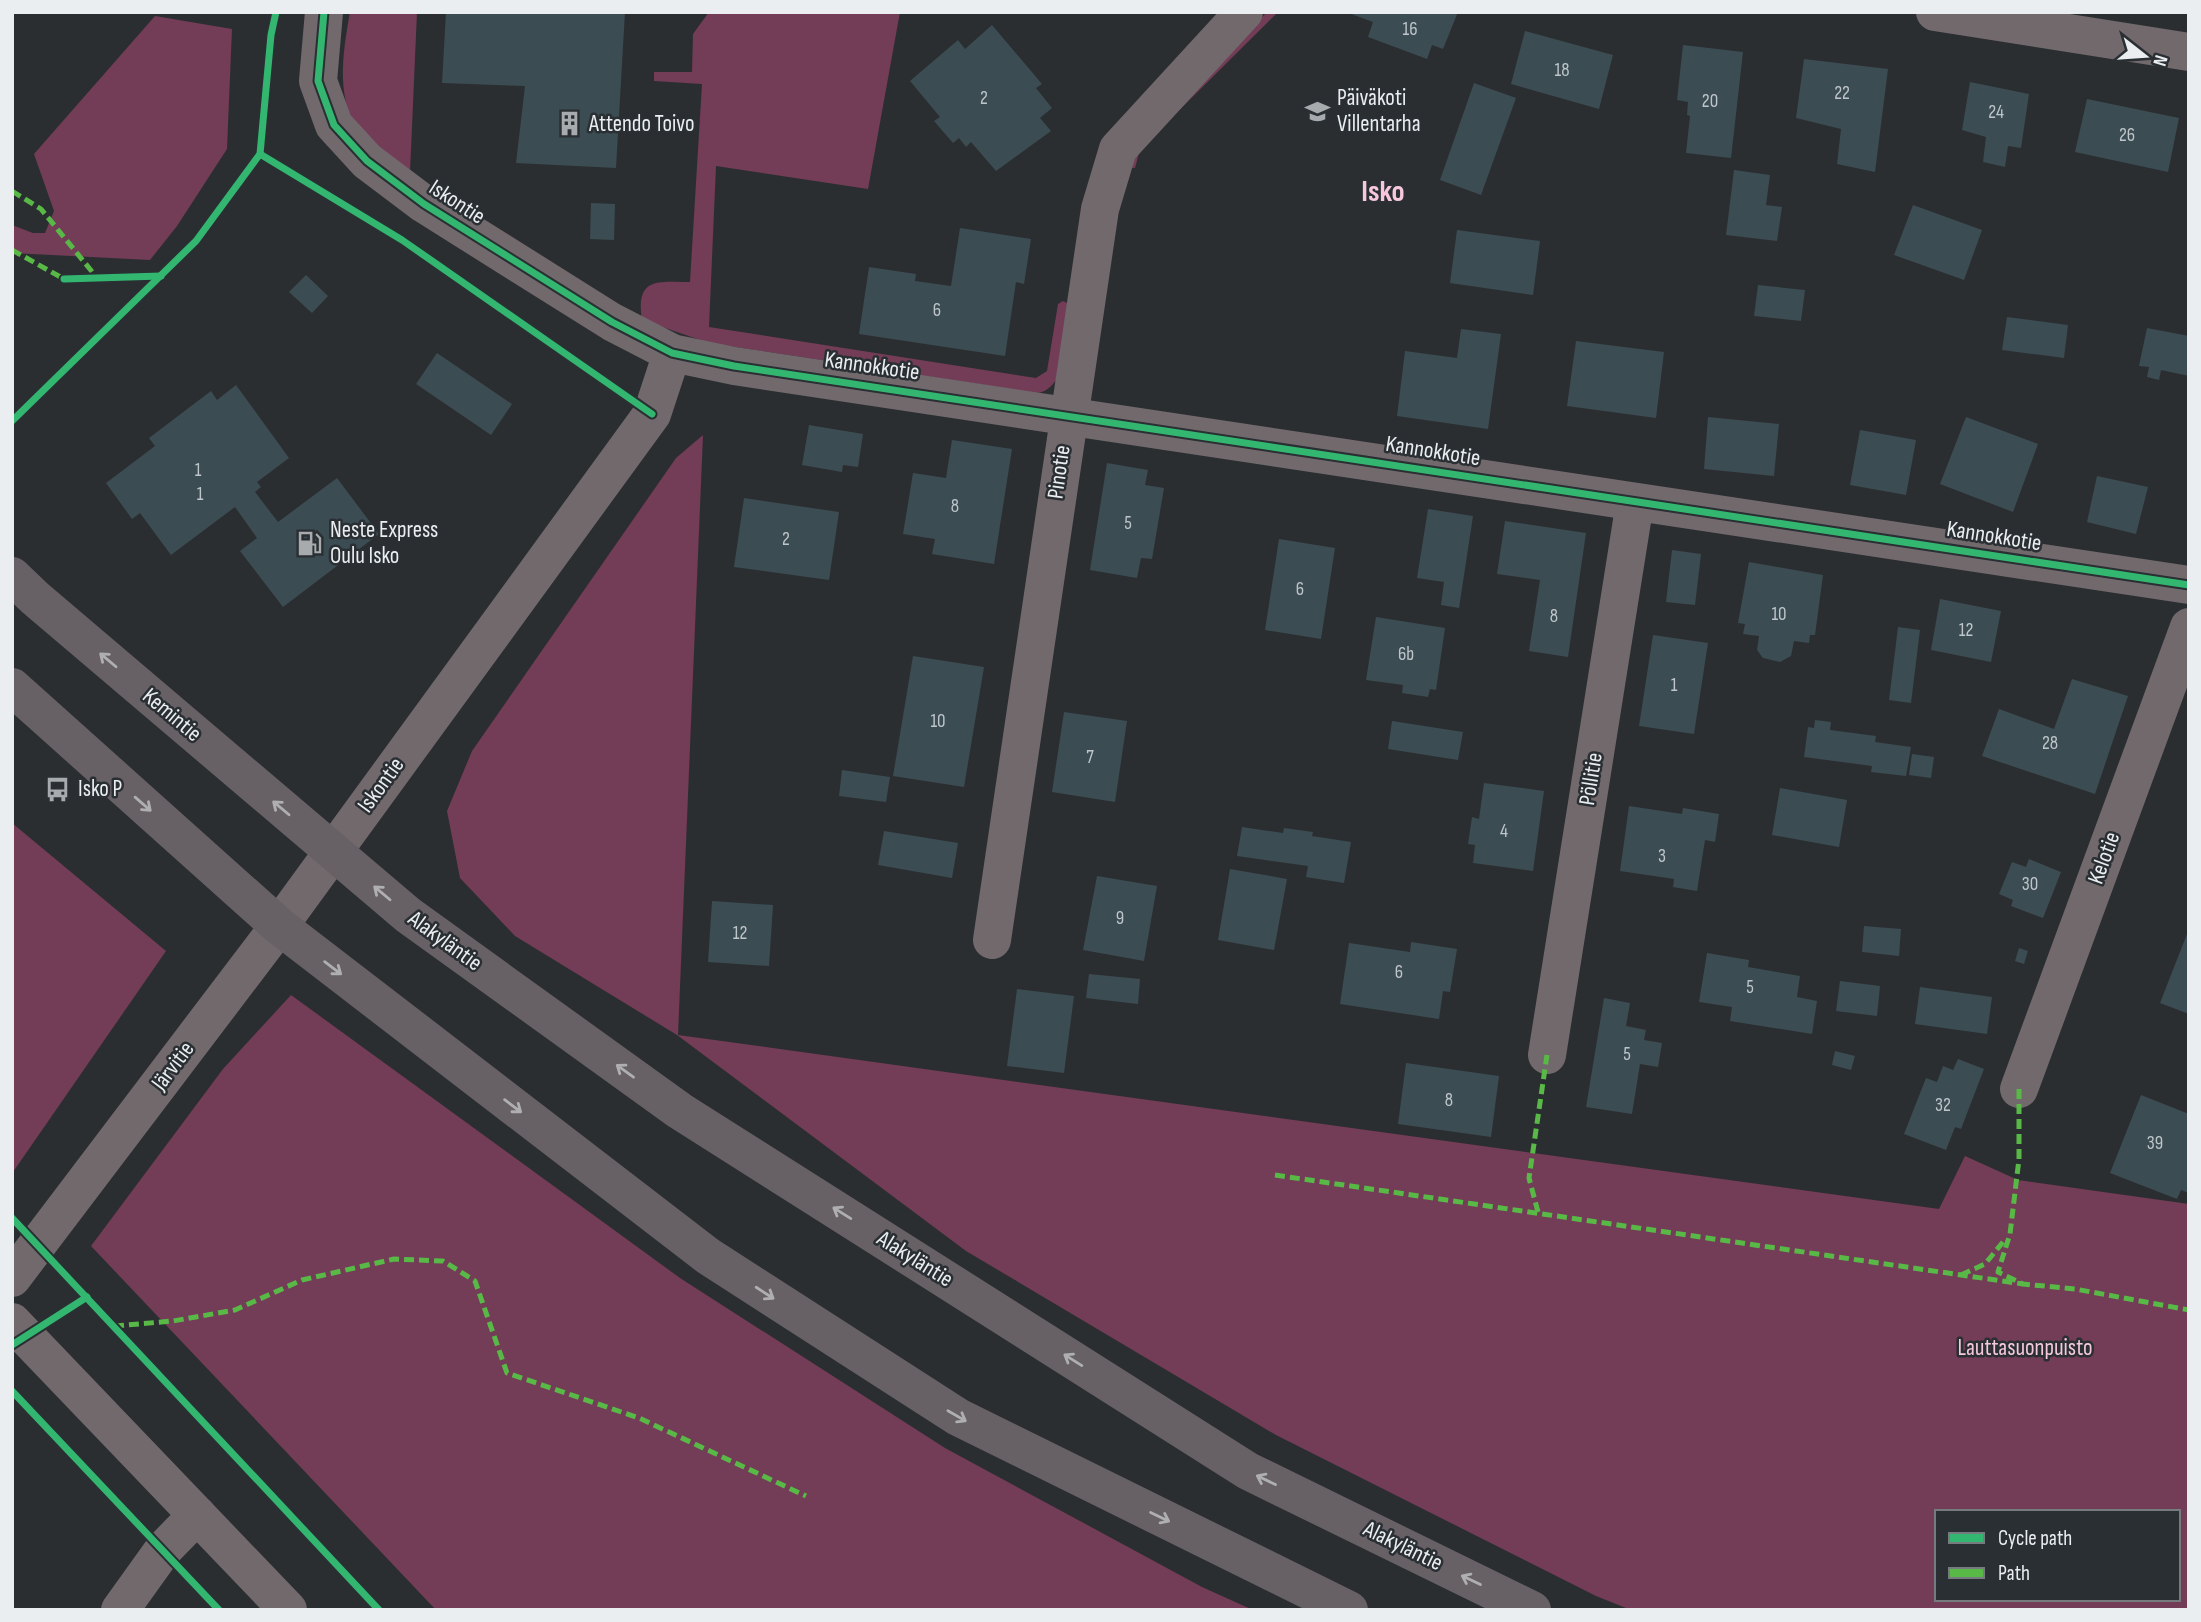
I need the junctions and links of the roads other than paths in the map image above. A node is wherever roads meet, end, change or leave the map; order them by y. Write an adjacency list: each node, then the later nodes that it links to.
1 (324, 12): 5 (street, Iskontie)
2 (1244, 12): 6 (street, Pinotie)
3 (1935, 12): 4 (street)
4 (2189, 52)
5 (672, 353): 6 (street, Kannokkotie); 12 (street, Iskontie)
6 (1068, 414): 7 (street, Kannokkotie); 14 (street, Pinotie)
7 (1635, 502): 9 (street, Kannokkotie); 15 (street, Pöllitie)
8 (12, 576): 12 (main road, Kemintie, one-way to 8)
9 (2189, 585)
10 (2189, 627): 16 (street, Kelotie)
11 (12, 687): 13 (main road, one-way to 13)
12 (333, 852): 13 (street, Järvitie); 23 (main road, Alakyläntie, one-way to 12)
13 (279, 926): 17 (street, Järvitie); 22 (main road, one-way to 22)
14 (992, 940)
15 (1547, 1055)
16 (2019, 1089)
17 (12, 1278)
18 (12, 1322): 19 (street)
19 (197, 1515): 20 (street); 21 (street)
20 (120, 1610)
21 (288, 1610)
22 (1349, 1610)
23 (1532, 1610)

